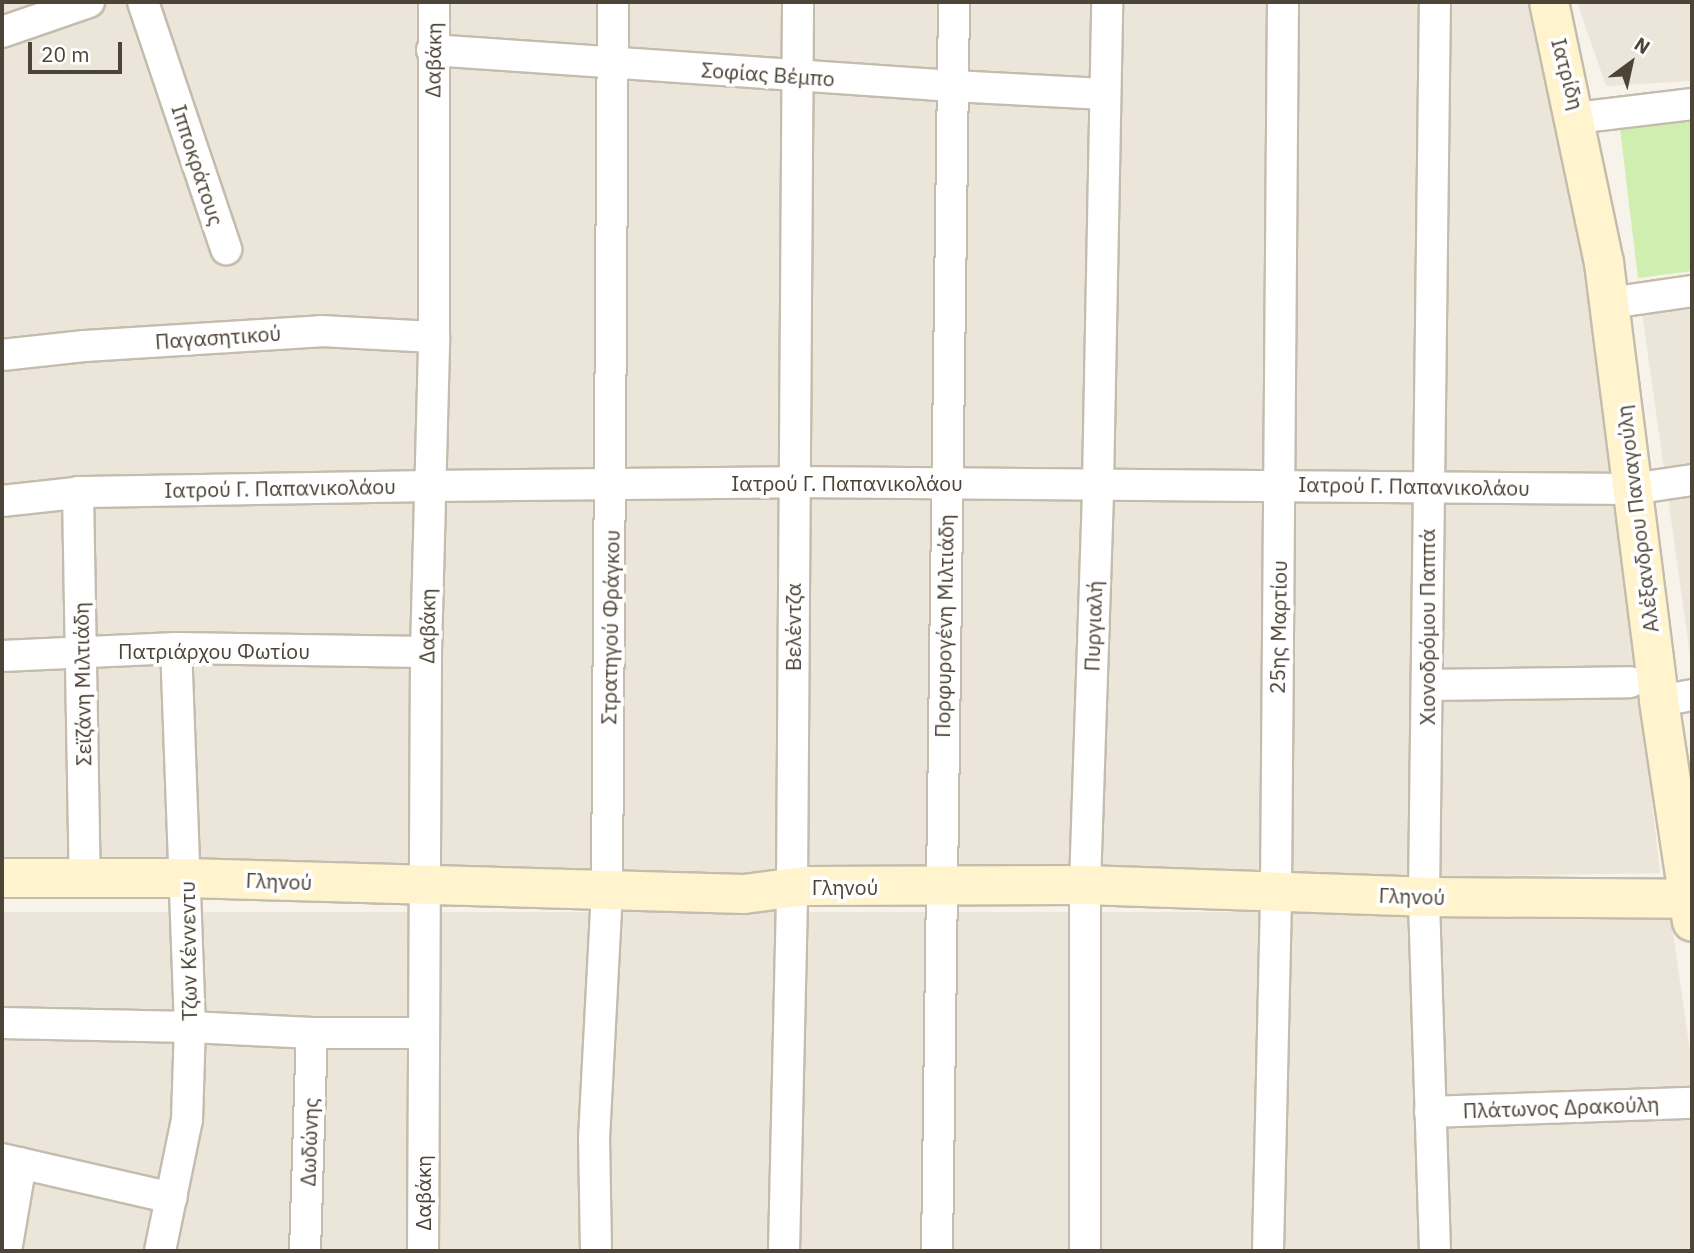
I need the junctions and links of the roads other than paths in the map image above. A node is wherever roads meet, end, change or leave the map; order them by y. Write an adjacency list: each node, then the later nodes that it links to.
1 (89, 2): 11 (street)
2 (143, 2): 19 (street, Ιπποκράτους)
3 (434, 2): 12 (street, Δαβάκη)
4 (613, 2): 13 (street, Στρατηγού Φράγκου)
5 (798, 2): 14 (street, Βελέντζα)
6 (954, 2): 15 (street, Πορφυρογένη Μιλτιάδη)
7 (1107, 2): 16 (street, Πυργιαλή)
8 (1283, 2): 29 (street, 25ης Μαρτίου)
9 (1436, 2): 31 (street, Χιονοδρόμου Παππά)
10 (1549, 2): 18 (street, Ιατρίδη)
11 (2, 32)
12 (432, 50): 13 (street, Σοφίας Βέμπο); 22 (street, Δαβάκη)
13 (613, 63): 14 (street, Σοφίας Βέμπο); 27 (street, Στρατηγού Φράγκου)
14 (796, 76): 15 (street, Σοφίας Βέμπο); 25 (street, Βελέντζα)
15 (953, 86): 16 (street, Σοφίας Βέμπο); 26 (street, Πορφυρογένη Μιλτιάδη)
16 (1104, 94): 28 (street, Πυργιαλή)
17 (1692, 104): 18 (street, Ιατρίδη)
18 (1575, 118): 21 (street, Αλέξανδρου Παναγούλη)
19 (226, 249)
20 (1692, 290): 21 (street)
21 (1610, 303): 32 (street, Αλέξανδρου Παναγούλη)
22 (434, 337): 23 (street, Παγασητικού); 30 (street, Δαβάκη)
23 (2, 355)
24 (1692, 480): 32 (street, Ιατρού Γ. Παπανικολάου)
25 (793, 482): 26 (street, Ιατρού Γ. Παπανικολάου); 27 (street, Ιατρού Γ. Παπανικολάου); 47 (street, Βελέντζα)
26 (947, 483): 28 (street, Ιατρού Γ. Παπανικολάου); 46 (street, Πορφυρογένη Μιλτιάδη)
27 (612, 484): 30 (street, Ιατρού Γ. Παπανικολάου); 48 (street, Στρατηγού Φράγκου)
28 (1098, 484): 29 (street, Ιατρού Γ. Παπανικολάου); 45 (street, Πυργιαλή)
29 (1280, 484): 31 (street, Ιατρού Γ. Παπανικολάου); 49 (street, 25ης Μαρτίου)
30 (430, 486): 33 (street, Ιατρού Γ. Παπανικολάου); 36 (street, Δαβάκη)
31 (1429, 486): 32 (street, Ιατρού Γ. Παπανικολάου); 39 (street, Χιονοδρόμου Παππά)
32 (1632, 489): 40 (street, Αλέξανδρου Παναγούλη)
33 (78, 492): 34 (street, Ιατρού Γ. Παπανικολάου); 37 (street, Σεϊζάνη Μιλτιάδη)
34 (2, 501)
35 (176, 649): 36 (street, Πατριάρχου Φωτίου); 37 (street, Πατριάρχου Φωτίου); 43 (street, Τζων Κέννεντυ)
36 (426, 652): 44 (street, Δαβάκη)
37 (81, 653): 38 (street, Πατριάρχου Φωτίου); 41 (street, Σεϊζάνη Μιλτιάδη)
38 (2, 656)
39 (1427, 685): 40 (street); 50 (street, Χιονοδρόμου Παππά)
40 (1660, 693): 51 (street, Αλέξανδρου Παναγούλη)
41 (85, 877): 42 (street, Γληνού); 43 (street, Γληνού)
42 (2, 878)
43 (186, 878): 44 (street, Γληνού); 53 (street, Τζων Κέννεντυ)
44 (427, 885): 48 (street, Γληνού); 55 (street, Δαβάκη)
45 (1086, 885): 46 (street, Γληνού); 49 (street, Γληνού); 67 (street, Πυργιαλή)
46 (940, 887): 47 (street, Γληνού); 66 (street, Πορφυρογένη Μιλτιάδη)
47 (792, 888): 48 (street, Γληνού); 65 (street, Βελέντζα)
48 (607, 889): 64 (street, Στρατηγού Φράγκου)
49 (1276, 891): 50 (street, Γληνού); 68 (street, 25ης Μαρτίου)
50 (1424, 897): 51 (street, Γληνού); 57 (street, Χιονοδρόμου Παππά)
51 (1690, 897)
52 (2, 1023): 53 (street)
53 (190, 1027): 54 (street); 59 (street, Τζων Κέννεντυ)
54 (312, 1033): 55 (street); 62 (street, Δωδώνης)
55 (424, 1033): 63 (street, Δαβάκη)
56 (1692, 1103): 57 (street, Πλάτωνος Δρακούλη)
57 (1430, 1112): 69 (street, Χιονοδρόμου Παππά)
58 (11, 1161): 59 (street); 60 (street)
59 (172, 1198): 61 (street, Τζων Κέννεντυ)
60 (6, 1251)
61 (160, 1251)
62 (305, 1251)
63 (423, 1251)
64 (596, 1251)
65 (784, 1251)
66 (937, 1251)
67 (1084, 1251)
68 (1268, 1251)
69 (1435, 1251)

